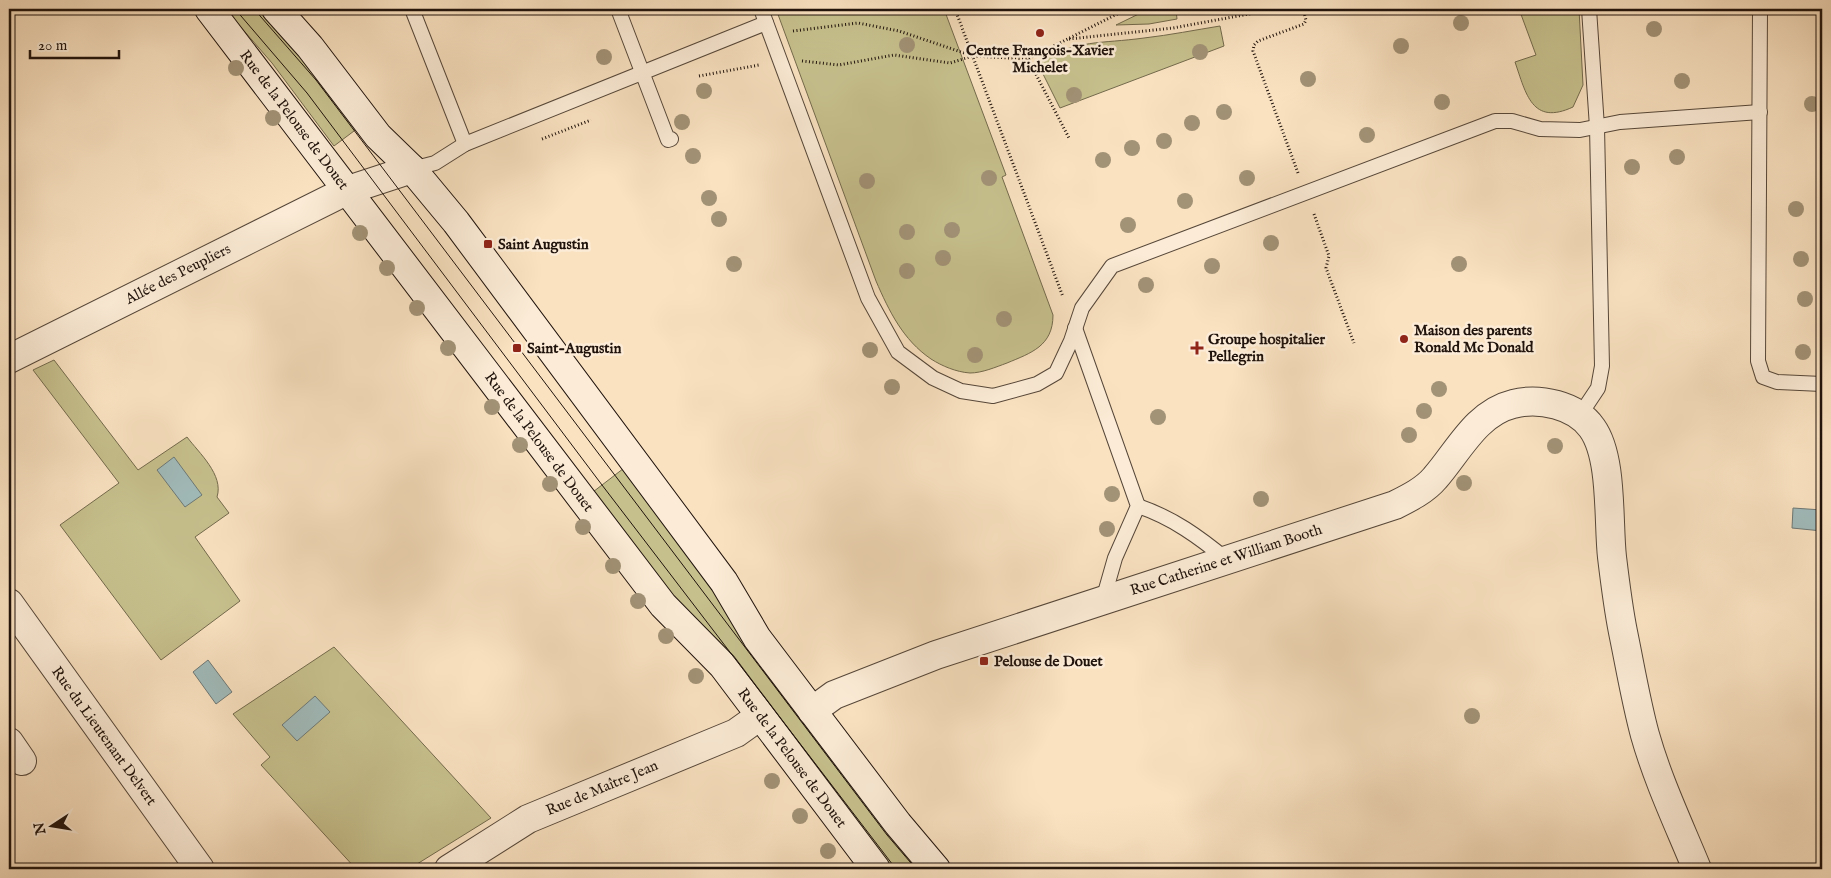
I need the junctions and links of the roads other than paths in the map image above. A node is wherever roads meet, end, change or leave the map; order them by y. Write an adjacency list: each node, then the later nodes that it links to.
1 (209, 9): 15 (street, Rue de la Pelouse de Douet)
2 (276, 9): 14 (street)
3 (412, 9): 13 (lane)
4 (618, 9): 9 (lane)
5 (761, 9): 8 (lane)
6 (1589, 9): 11 (lane)
7 (1760, 9): 10 (lane)
8 (767, 26): 9 (lane); 16 (lane)
9 (643, 74): 12 (lane); 13 (lane)
10 (1760, 112): 11 (lane); 18 (lane)
11 (1597, 127): 16 (lane); 19 (lane)
12 (671, 139)
13 (464, 144): 14 (lane)
14 (412, 169): 15 (street, Allée des Peupliers); 24 (street)
15 (348, 190): 17 (street, Allée des Peupliers); 25 (street, Rue de la Pelouse de Douet)
16 (1075, 328): 20 (lane)
17 (9, 359)
18 (1822, 384)
19 (1580, 415): 21 (street, Rue Catherine et William Booth); 30 (street, Rue Catherine et William Booth)
20 (1138, 506): 21 (lane); 22 (lane)
21 (1227, 560): 22 (street, Rue Catherine et William Booth)
22 (1103, 600): 24 (street, Rue Catherine et William Booth)
23 (9, 603): 26 (street, Rue du Lieutenant Delvert)
24 (812, 711): 29 (street)
25 (760, 716): 27 (street, Rue de Maître Jean); 28 (street, Rue de la Pelouse de Douet)
26 (200, 869)
27 (449, 869)
28 (876, 869)
29 (936, 869)
30 (1697, 869)

